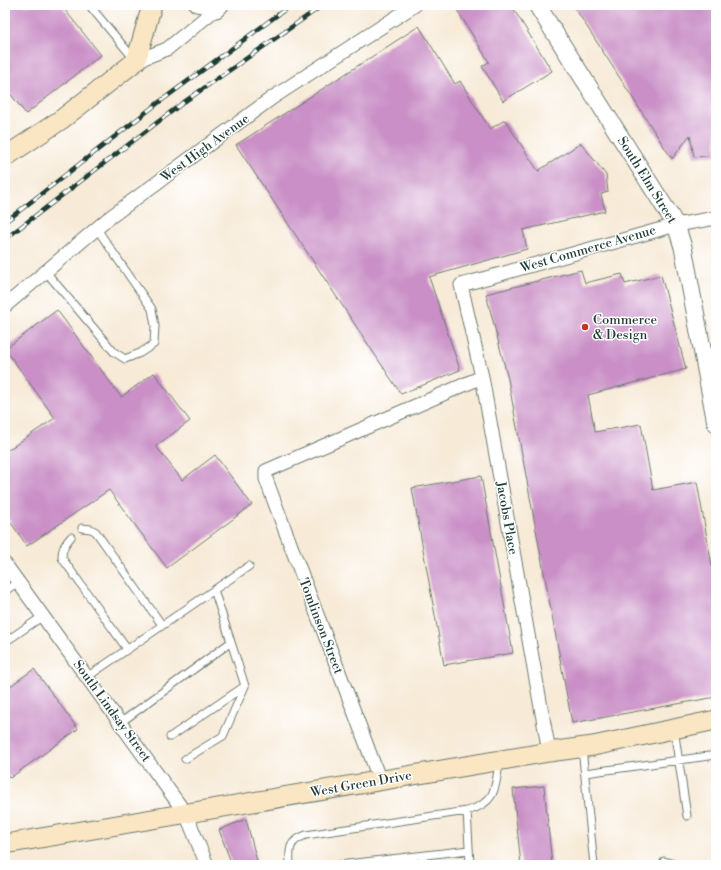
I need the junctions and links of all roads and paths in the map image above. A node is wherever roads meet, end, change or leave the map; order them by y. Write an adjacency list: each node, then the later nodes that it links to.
1 (89, 5): 7 (lane)
2 (152, 5): 7 (main road)
3 (196, 5): 6 (street)
4 (415, 5): 11 (street, West High Avenue)
5 (537, 5): 10 (street, South Elm Street)
6 (218, 7): 7 (street)
7 (136, 61): 8 (main road)
8 (5, 157)
9 (716, 218): 10 (street, West Commerce Avenue)
10 (676, 225): 13 (street, West Commerce Avenue); 16 (street, South Elm Street)
11 (97, 229): 12 (street, West High Avenue); 12 (lane)
12 (46, 272): 14 (street, West High Avenue)
13 (461, 285): 15 (street, Jacobs Place)
14 (5, 306)
15 (482, 377): 36 (street, Jacobs Place); 42 (street, Tomlinson Street)
16 (716, 423)
17 (82, 528): 25 (lane)
18 (71, 537): 28 (lane)
19 (5, 564): 21 (street, South Lindsay Street)
20 (250, 566): 22 (lane)
21 (18, 582): 23 (lane); 24 (street, South Lindsay Street)
22 (214, 590): 25 (lane); 27 (lane)
23 (5, 591)
24 (42, 616): 26 (lane); 29 (street, South Lindsay Street)
25 (162, 625): 28 (lane)
26 (5, 642)
27 (231, 642): 30 (lane); 32 (lane)
28 (127, 649): 29 (lane)
29 (86, 677): 32 (street, South Lindsay Street)
30 (245, 686): 34 (lane); 38 (lane)
31 (716, 720): 33 (main road, West Green Drive)
32 (120, 723): 44 (street, South Lindsay Street)
33 (674, 729): 35 (main road, West Green Drive); 40 (lane)
34 (170, 737)
35 (582, 747): 36 (main road, West Green Drive); 41 (lane)
36 (549, 752): 39 (main road, West Green Drive)
37 (716, 755): 40 (lane)
38 (185, 759)
39 (499, 760): 42 (main road, West Green Drive); 43 (lane)
40 (680, 760): 41 (lane); 45 (lane)
41 (585, 773): 53 (lane)
42 (380, 781): 44 (main road, West Green Drive)
43 (467, 811): 47 (lane); 50 (lane)
44 (186, 814): 46 (main road, West Green Drive); 49 (street, South Lindsay Street)
45 (688, 816)
46 (5, 844)
47 (469, 850): 51 (lane); 52 (lane)
48 (664, 860): 54 (lane)
49 (207, 865)
50 (290, 865)
51 (339, 865)
52 (470, 865)
53 (594, 865)
54 (677, 865)

